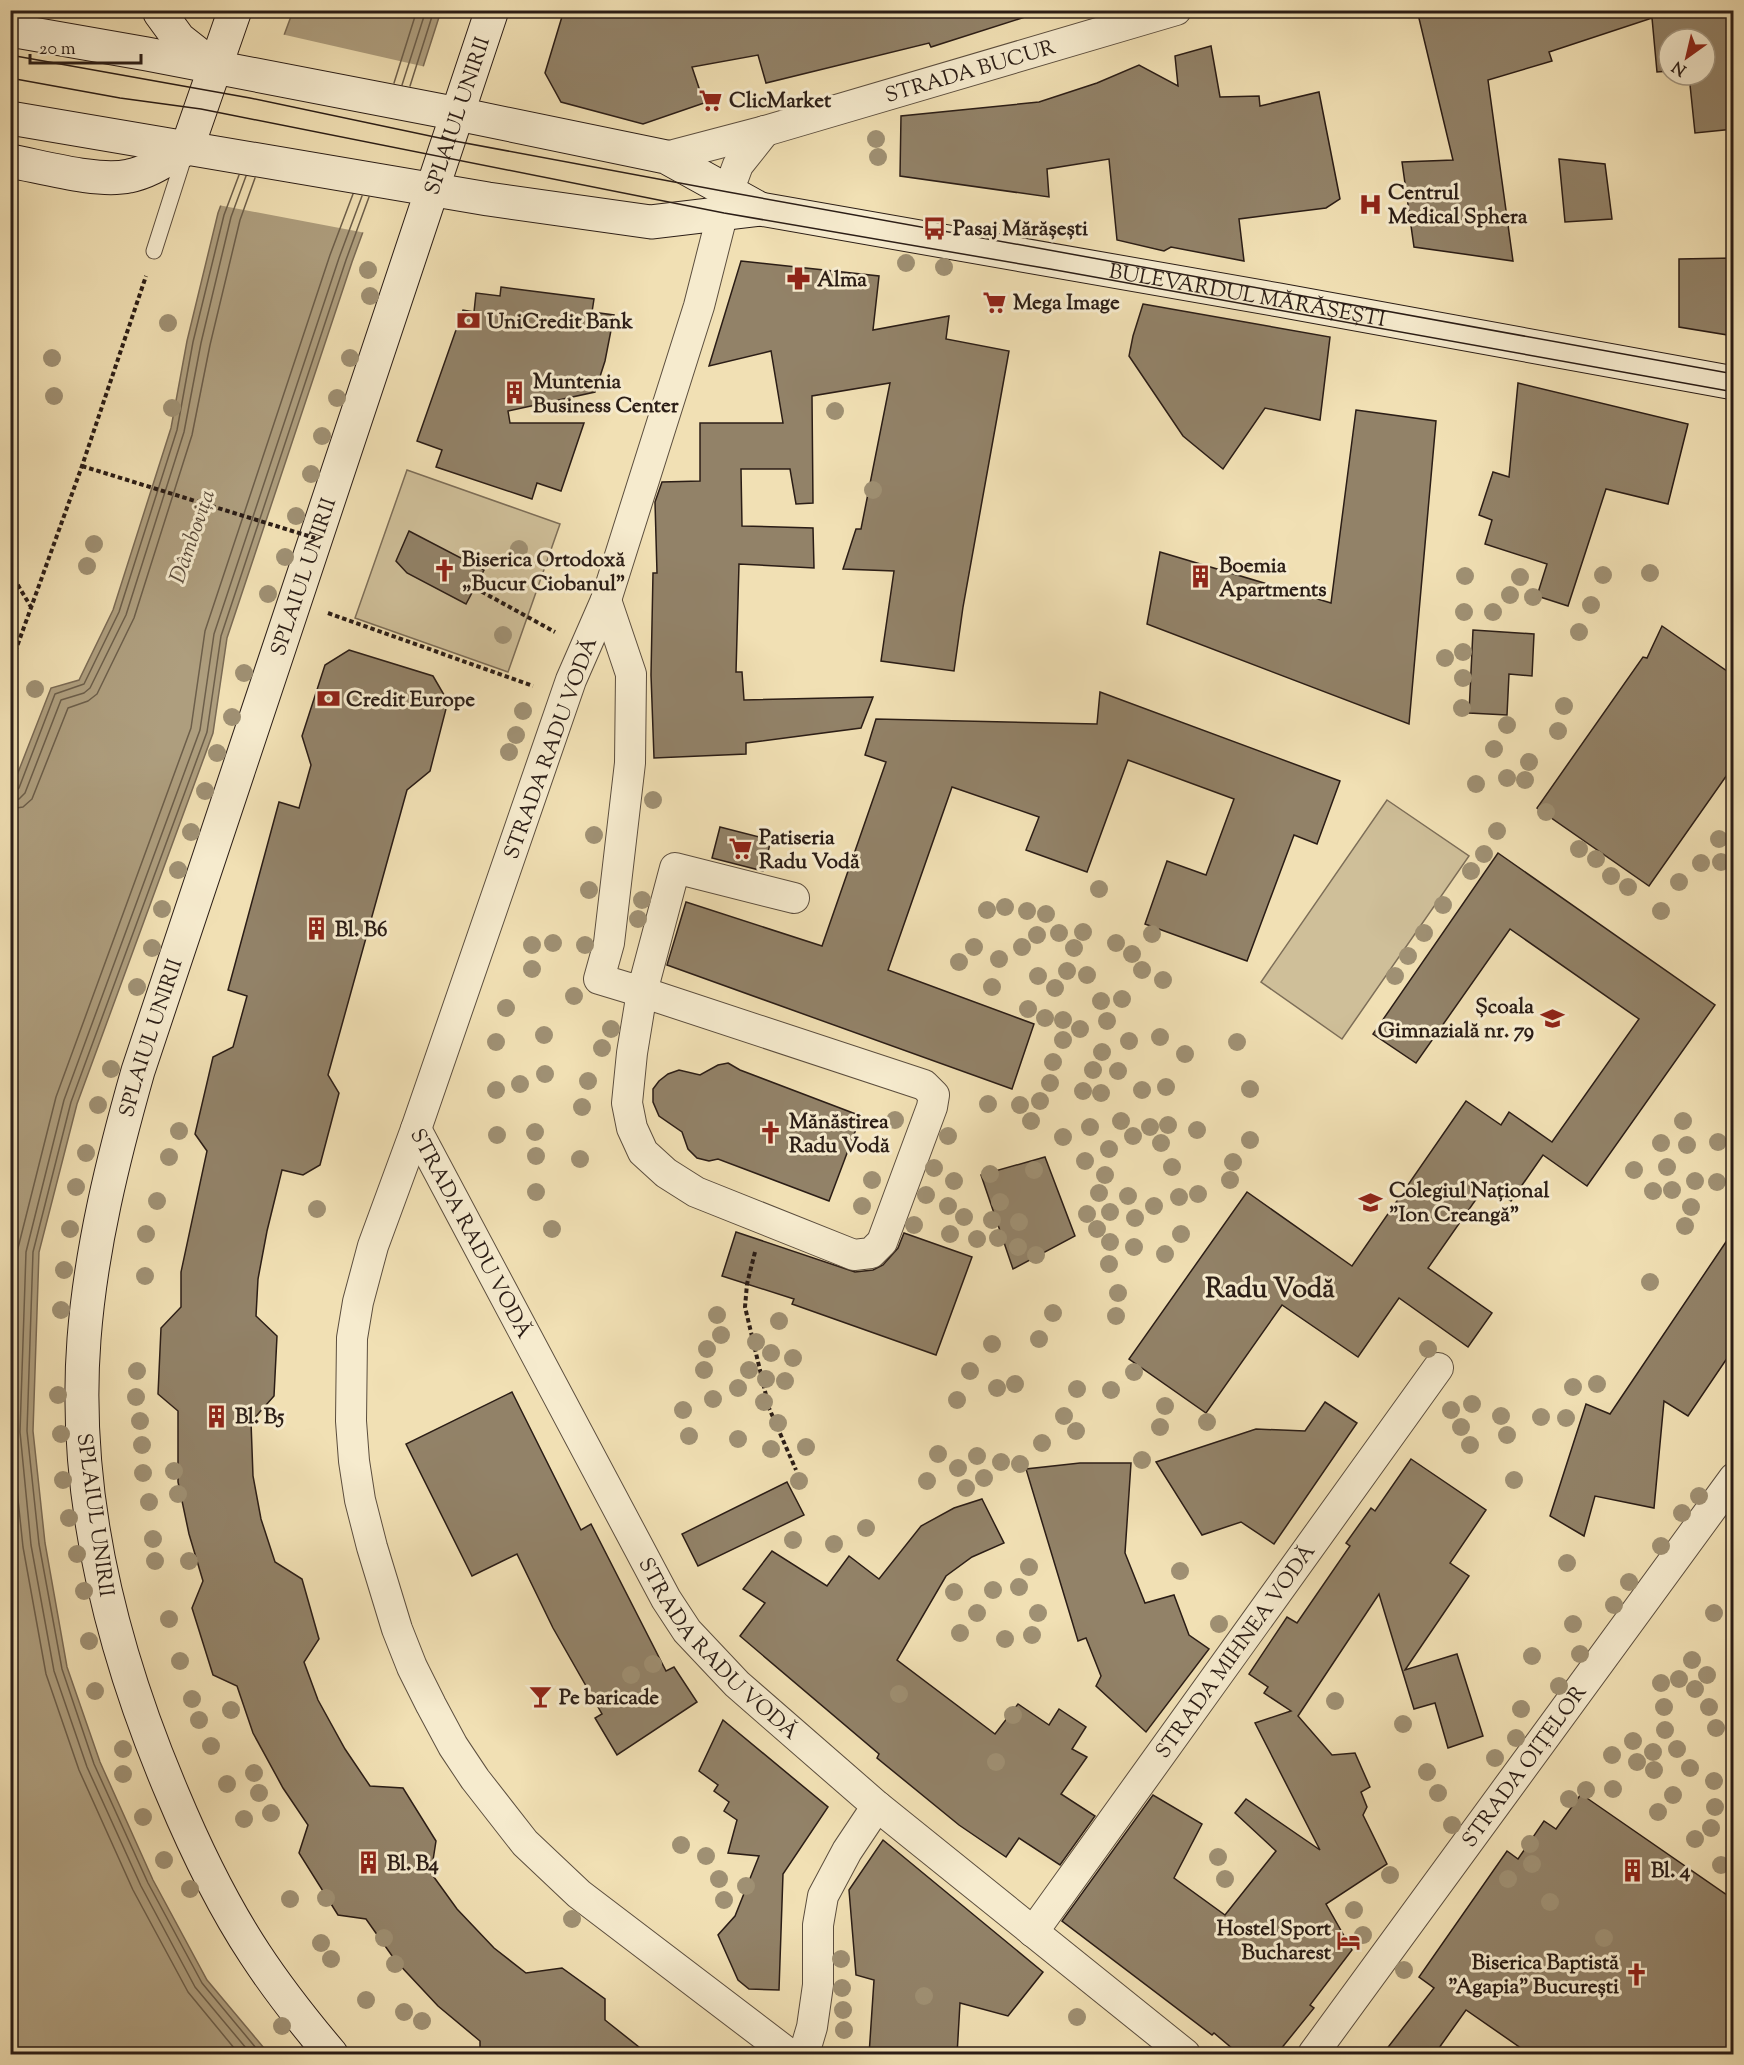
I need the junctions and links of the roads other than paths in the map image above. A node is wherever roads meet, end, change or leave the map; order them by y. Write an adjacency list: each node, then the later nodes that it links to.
1 (235, 10): 6 (main road)
2 (492, 10): 7 (main road, SPLAIUL UNIRII)
3 (1176, 10): 9 (street, STRADA BUCUR)
4 (164, 12): 6 (main road)
5 (10, 30): 6 (main road, BULEVARDUL MĂRĂȘEȘTI)
6 (215, 67): 7 (main road, BULEVARDUL MĂRĂȘEȘTI); 10 (main road)
7 (458, 114): 11 (main road, BULEVARDUL MĂRĂȘEȘTI); 13 (main road, SPLAIUL UNIRII)
8 (10, 118): 10 (main road)
9 (765, 131): 11 (street, STRADA BUCUR); 14 (street)
10 (187, 147): 12 (main road); 13 (main road); 15 (lane)
11 (666, 157): 14 (main road, BULEVARDUL MĂRĂȘEȘTI)
12 (10, 161)
13 (434, 189): 14 (main road); 25 (main road, SPLAIUL UNIRII)
14 (726, 203): 16 (main road, BULEVARDUL MĂRĂȘEȘTI); 17 (street, STRADA RADU VODĂ)
15 (154, 251)
16 (1734, 383)
17 (606, 600): 19 (street); 20 (street, STRADA RADU VODĂ)
18 (794, 898): 19 (street)
19 (642, 992): 19 (street)
20 (416, 1129): 23 (street, STRADA RADU VODĂ); 26 (street)
21 (1438, 1368): 24 (street, STRADA MIHNEA VODĂ)
22 (1734, 1478): 29 (street, STRADA OIȚELOR)
23 (877, 1806): 24 (street, STRADA RADU VODĂ); 27 (street)
24 (1033, 1932): 28 (street, STRADA RADU VODĂ)
25 (331, 2055)
26 (789, 2055)
27 (804, 2055)
28 (1185, 2055)
29 (1313, 2055)

